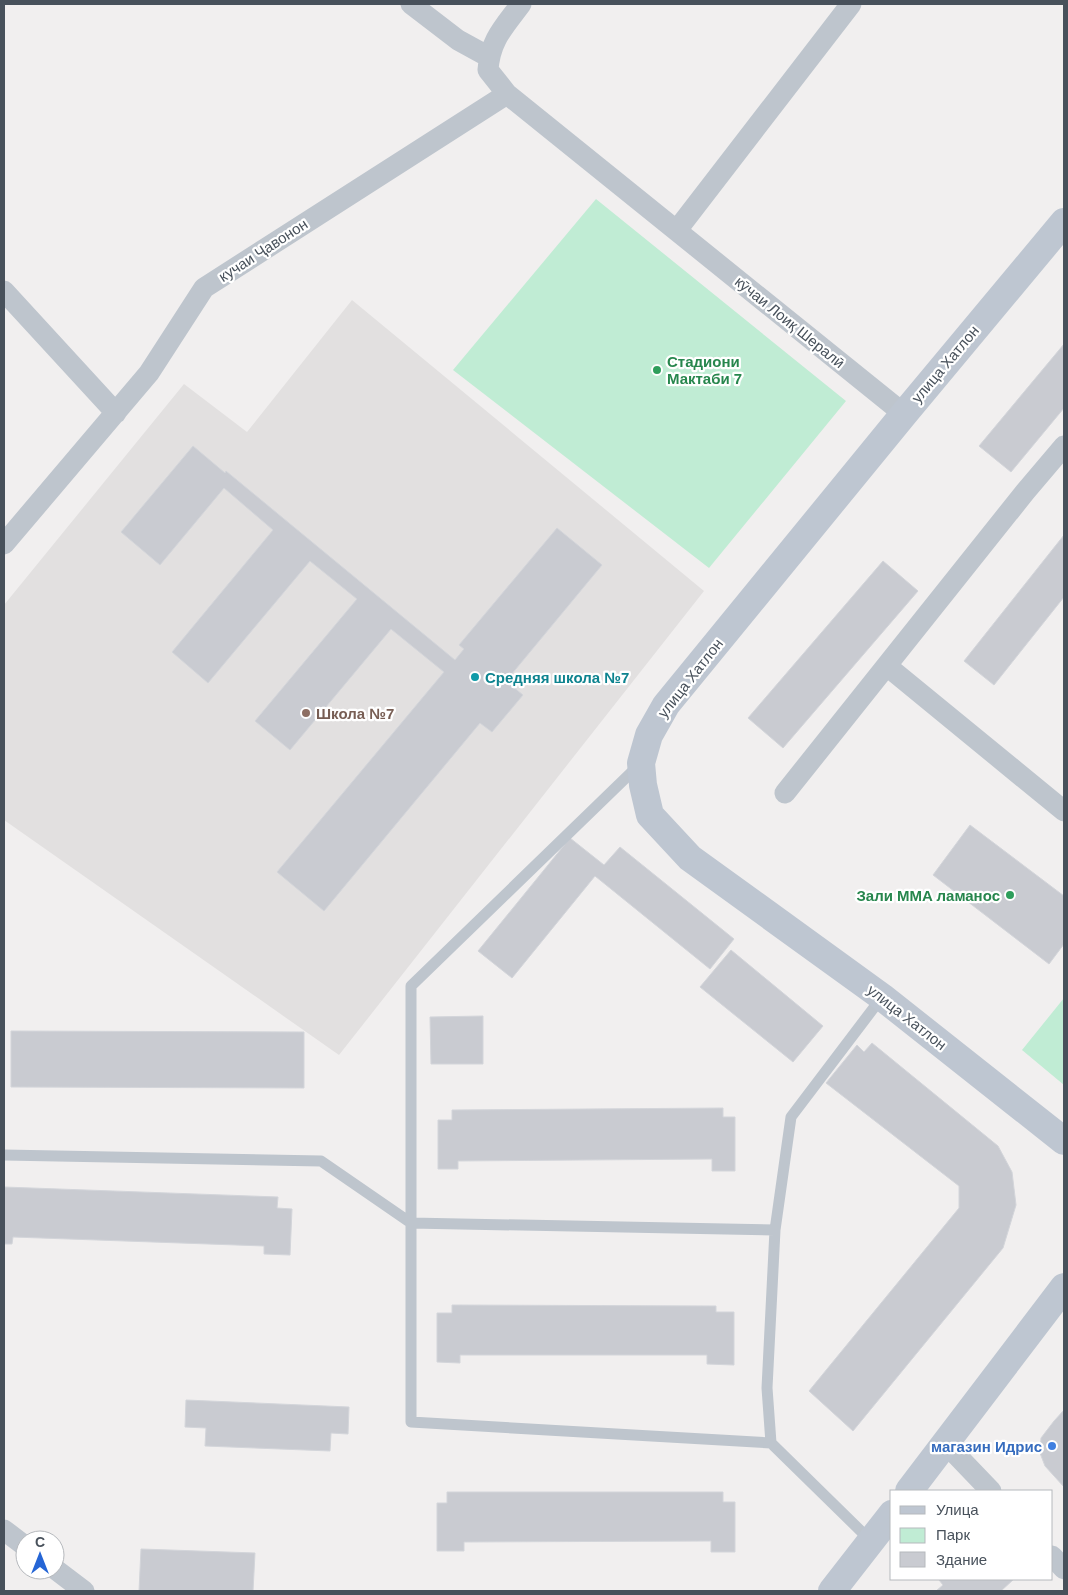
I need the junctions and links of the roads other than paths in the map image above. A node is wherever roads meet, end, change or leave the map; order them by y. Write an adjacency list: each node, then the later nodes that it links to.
1 (411, 4): 4 (street)
2 (521, 4): 4 (street)
3 (851, 4): 7 (street)
4 (489, 56): 5 (street)
5 (507, 94): 7 (street, кӯчаи Лоиқ Шералӣ); 9 (street, кучаи Ҷавонон)
6 (1064, 222): 10 (street, улица Хатлон)
7 (677, 230): 10 (street, кӯчаи Лоиқ Шералӣ)
8 (4, 291): 9 (street)
9 (116, 413): 12 (street, кучаи Ҷавонон)
10 (904, 414): 14 (street, улица Хатлон)
11 (1064, 446): 13 (street)
12 (4, 544)
13 (887, 666): 15 (street); 16 (street)
14 (642, 763): 17 (street, улица Хатлон); 20 (lane)
15 (785, 793)
16 (1064, 811)
17 (882, 997): 18 (street, улица Хатлон); 21 (lane)
18 (1064, 1141)
19 (4, 1155): 20 (lane)
20 (411, 1223): 21 (lane); 23 (lane)
21 (775, 1230): 23 (lane)
22 (1064, 1287): 24 (street)
23 (771, 1443): 30 (lane)
24 (945, 1443): 25 (street); 26 (street)
25 (910, 1490)
26 (990, 1490)
27 (890, 1517): 30 (street)
28 (4, 1530): 29 (street)
29 (15, 1538)
30 (871, 1541): 35 (street)
31 (1053, 1557): 32 (street)
32 (1064, 1569)
33 (65, 1577): 34 (street)
34 (84, 1591)
35 (832, 1591)

